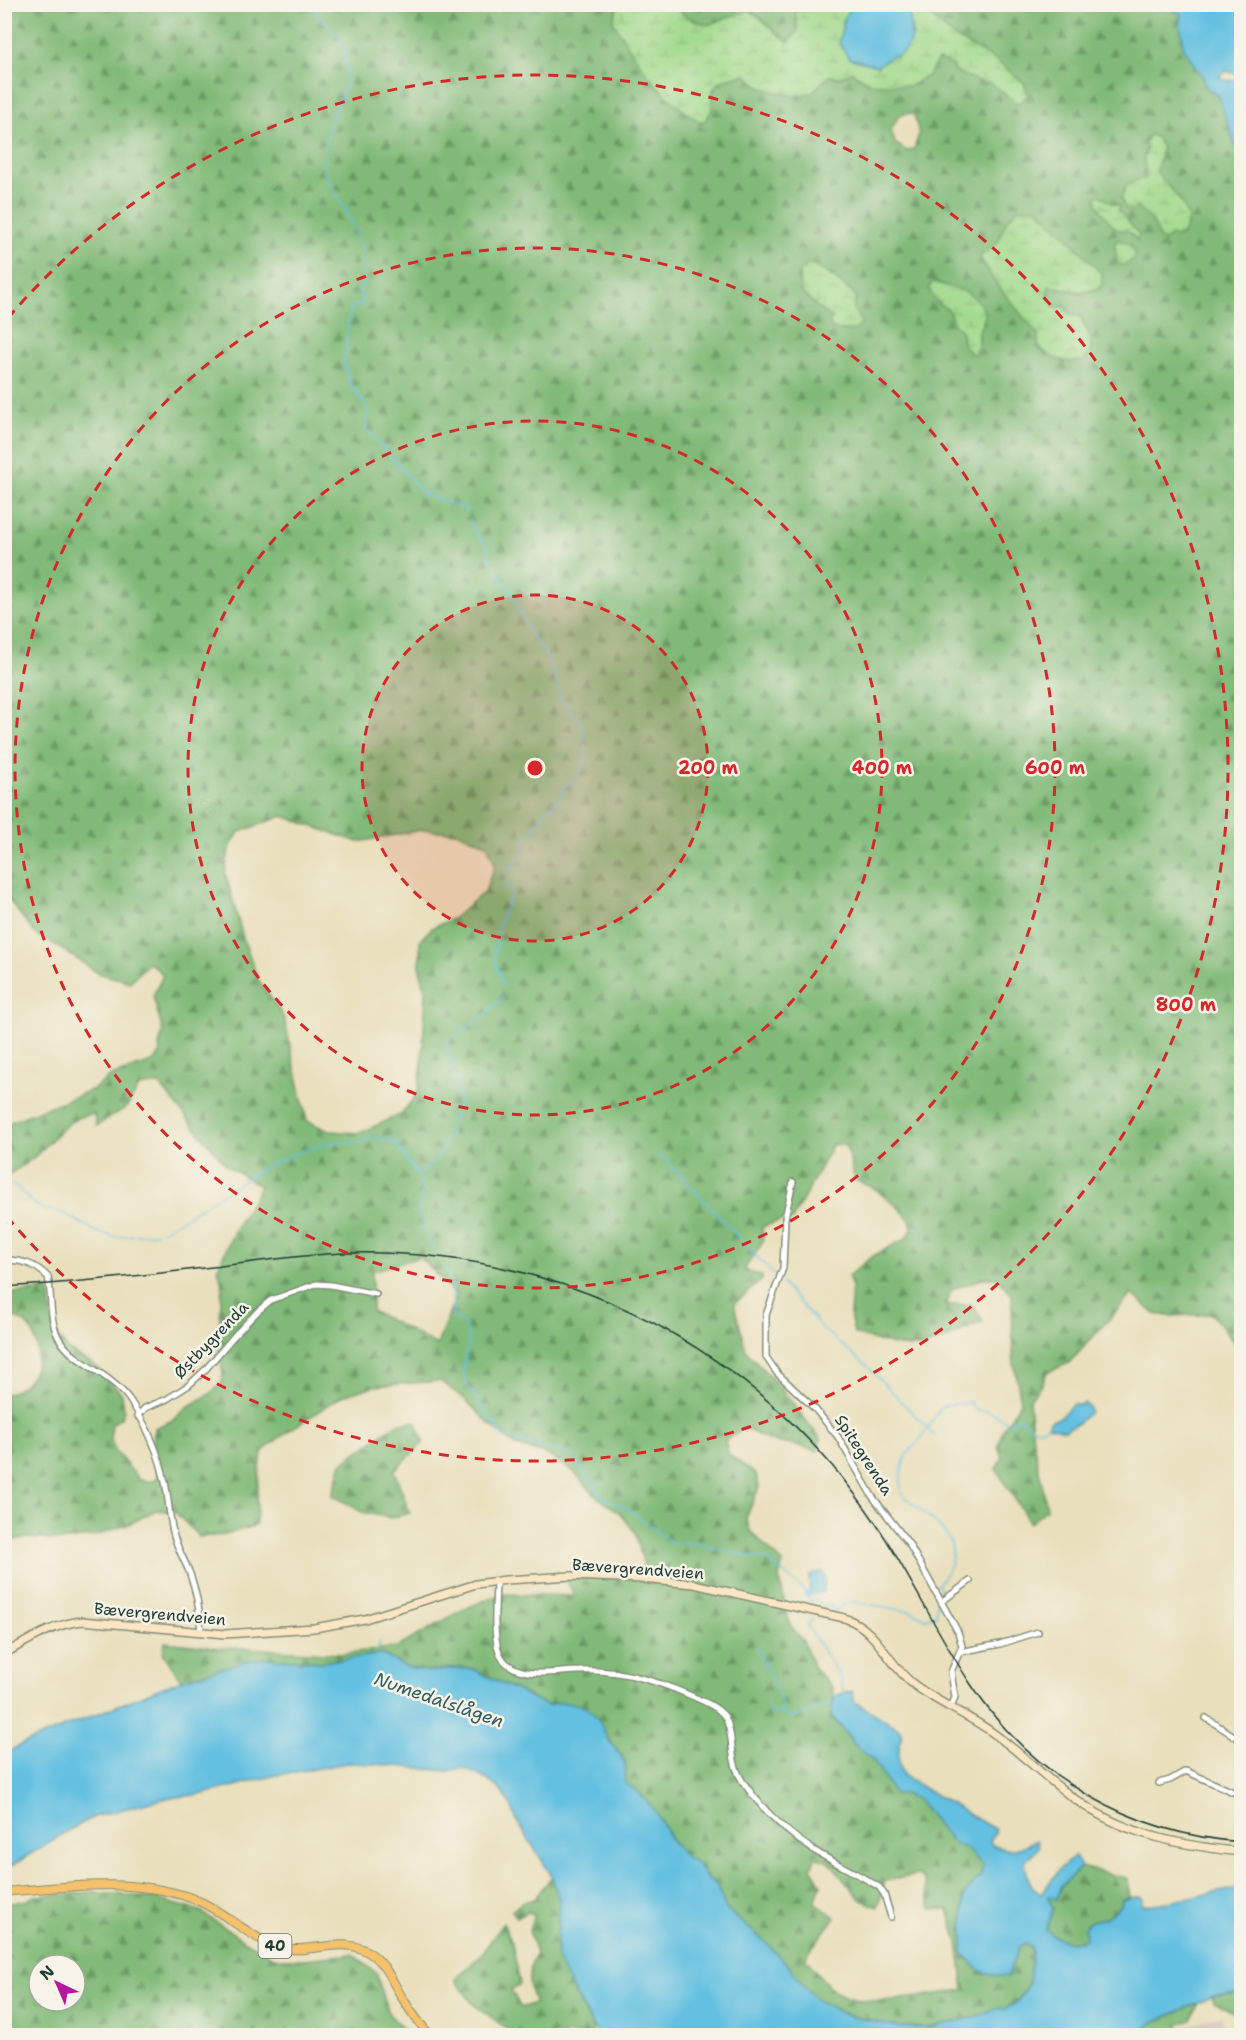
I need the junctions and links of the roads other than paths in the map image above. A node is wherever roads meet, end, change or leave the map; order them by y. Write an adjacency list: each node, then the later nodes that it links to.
1 (793, 1182): 7 (street, Spitegrenda)
2 (4, 1260): 4 (street)
3 (376, 1294): 4 (street, Østbygrenda)
4 (138, 1416): 8 (street)
5 (496, 1581): 8 (main road, Bævergrendveien); 12 (main road, Bævergrendveien); 19 (street)
6 (970, 1581): 7 (street)
7 (940, 1602): 10 (street, Spitegrenda)
8 (201, 1632): 11 (main road, Bævergrendveien)
9 (1038, 1632): 10 (street)
10 (960, 1652): 12 (street, Spitegrenda)
11 (4, 1654)
12 (951, 1708): 17 (main road, Bævergrendveien)
13 (1206, 1718): 14 (street)
14 (1242, 1742)
15 (1159, 1783): 16 (street)
16 (1242, 1796)
17 (1242, 1852)
18 (4, 1892): 20 (main road, 40)
19 (891, 1917)
20 (431, 2036)

